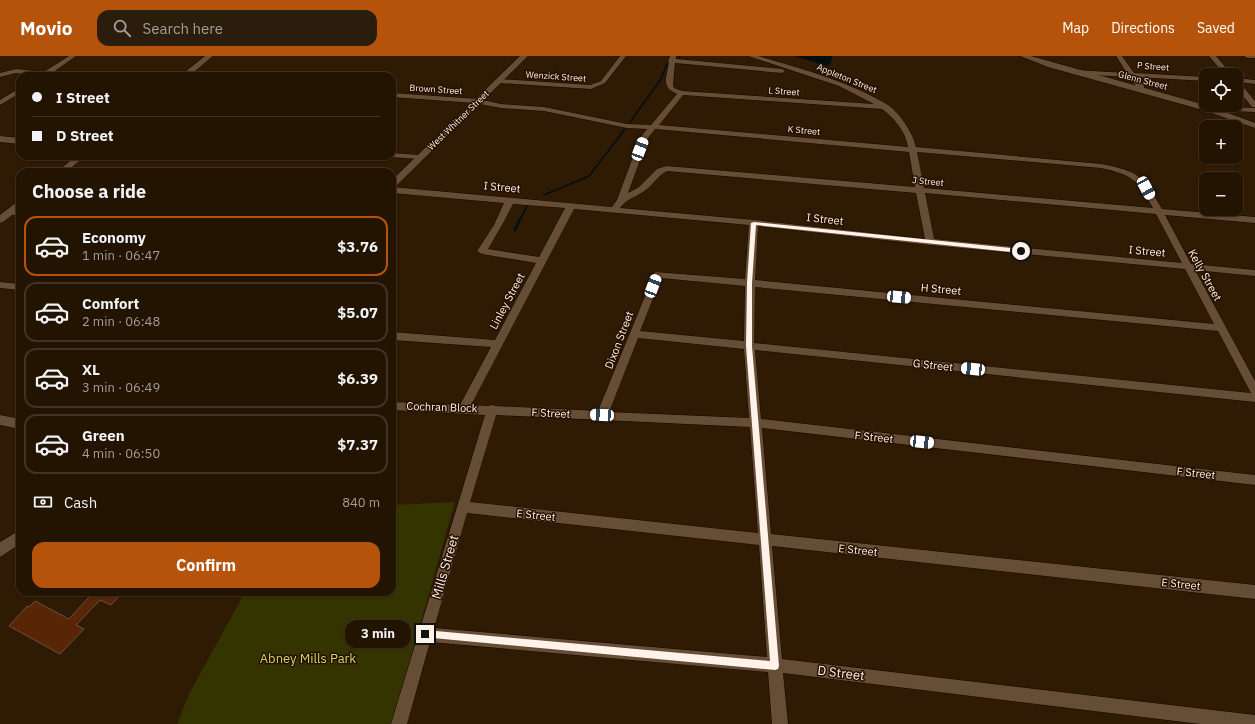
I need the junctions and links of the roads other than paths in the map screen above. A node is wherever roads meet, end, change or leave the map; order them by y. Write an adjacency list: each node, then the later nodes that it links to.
1 (73, 56): 14 (street)
2 (209, 56): 15 (street)
3 (524, 56): 21 (street, West Whitner Street)
4 (623, 56): 21 (street, Wenzick Street)
5 (751, 56): 17 (street, Appleton Street)
6 (1024, 56): 16 (street, Glenn Street)
7 (1120, 56): 18 (street)
8 (1212, 56): 12 (street)
9 (1247, 56): 10 (street)
10 (1255, 56)
11 (672, 59): 17 (street); 27 (street)
12 (1222, 68)
13 (16, 72): 19 (street)
14 (48, 72)
15 (189, 72)
16 (1074, 72): 18 (street, P Street); 24 (street, Glenn Street)
17 (807, 73): 33 (street, Appleton Street)
18 (1131, 74): 20 (street, P Street); 24 (street)
19 (0, 75)
20 (1199, 79)
21 (499, 81): 29 (street, West Whitner Street)
22 (1243, 81): 23 (street)
23 (1255, 82)
24 (1140, 89): 32 (street, Glenn Street)
25 (1243, 92): 31 (street)
26 (16, 93): 30 (street)
27 (681, 93): 33 (street, L Street); 40 (street)
28 (396, 95): 29 (street, Brown Street)
29 (478, 102): 40 (street, K Street); 45 (street, West Whitner Street)
30 (0, 103)
31 (1255, 105)
32 (1199, 106)
33 (886, 107): 43 (street, Appleton Street)
34 (1243, 110): 35 (street)
35 (1255, 110)
36 (1218, 112): 37 (street, Glenn Street)
37 (1224, 114): 38 (street); 39 (street, Glenn Street)
38 (1255, 115)
39 (1255, 126)
40 (654, 127): 43 (street, K Street); 53 (street)
41 (0, 139): 42 (street)
42 (16, 140)
43 (911, 150): 48 (street, K Street); 51 (street, Appleton Street)
44 (396, 155): 45 (street)
45 (420, 157): 49 (street, West Whitner Street)
46 (76, 160): 47 (street)
47 (66, 168)
48 (1131, 174): 57 (street, Kelly Street)
49 (396, 181)
50 (396, 190): 52 (street, I Street)
51 (919, 190): 53 (street, J Street); 57 (street, J Street); 63 (street, Appleton Street)
52 (510, 200): 54 (street, I Street); 64 (street)
53 (622, 200): 56 (street, J Street)
54 (571, 206): 56 (street, I Street); 64 (street, Linley Street)
55 (16, 207): 58 (street)
56 (615, 210): 62 (street, I Street)
57 (1158, 211): 61 (street, J Street); 65 (street, Kelly Street)
58 (10, 212): 59 (street); 60 (street)
59 (16, 213)
60 (0, 220)
61 (1255, 220)
62 (754, 223): 63 (street, I Street); 68 (street)
63 (930, 242): 65 (street, I Street)
64 (542, 262): 74 (street, Linley Street)
65 (1187, 267): 66 (street, I Street); 71 (street, Kelly Street)
66 (1255, 273)
67 (658, 274): 68 (street, H Street); 72 (street, Dixon Street)
68 (750, 283): 71 (street, H Street); 75 (street)
69 (0, 285): 70 (street)
70 (16, 287)
71 (1221, 328): 76 (street, Kelly Street)
72 (634, 334): 75 (street, G Street); 81 (street, Dixon Street)
73 (396, 336): 74 (street)
74 (498, 344): 79 (street, Linley Street)
75 (749, 346): 77 (street, G Street); 84 (street)
76 (1255, 391)
77 (1255, 398)
78 (396, 406): 79 (street, Cochran Block)
79 (464, 408): 80 (street, Cochran Block)
80 (492, 410): 81 (street, F Street); 86 (street, Mills Street)
81 (602, 415): 84 (street, F Street)
82 (0, 420): 83 (street)
83 (16, 423)
84 (754, 423): 85 (street, F Street); 88 (street)
85 (1255, 480)
86 (462, 507): 88 (street, E Street); 91 (street, Mills Street)
87 (16, 539): 89 (street)
88 (764, 540): 90 (street, E Street); 92 (street)
89 (0, 550)
90 (1255, 592)
91 (425, 634): 92 (street, D Street); 94 (street, Mills Street)
92 (775, 666): 93 (street, D Street); 95 (street)
93 (1255, 723)
94 (399, 724)
95 (780, 724)

